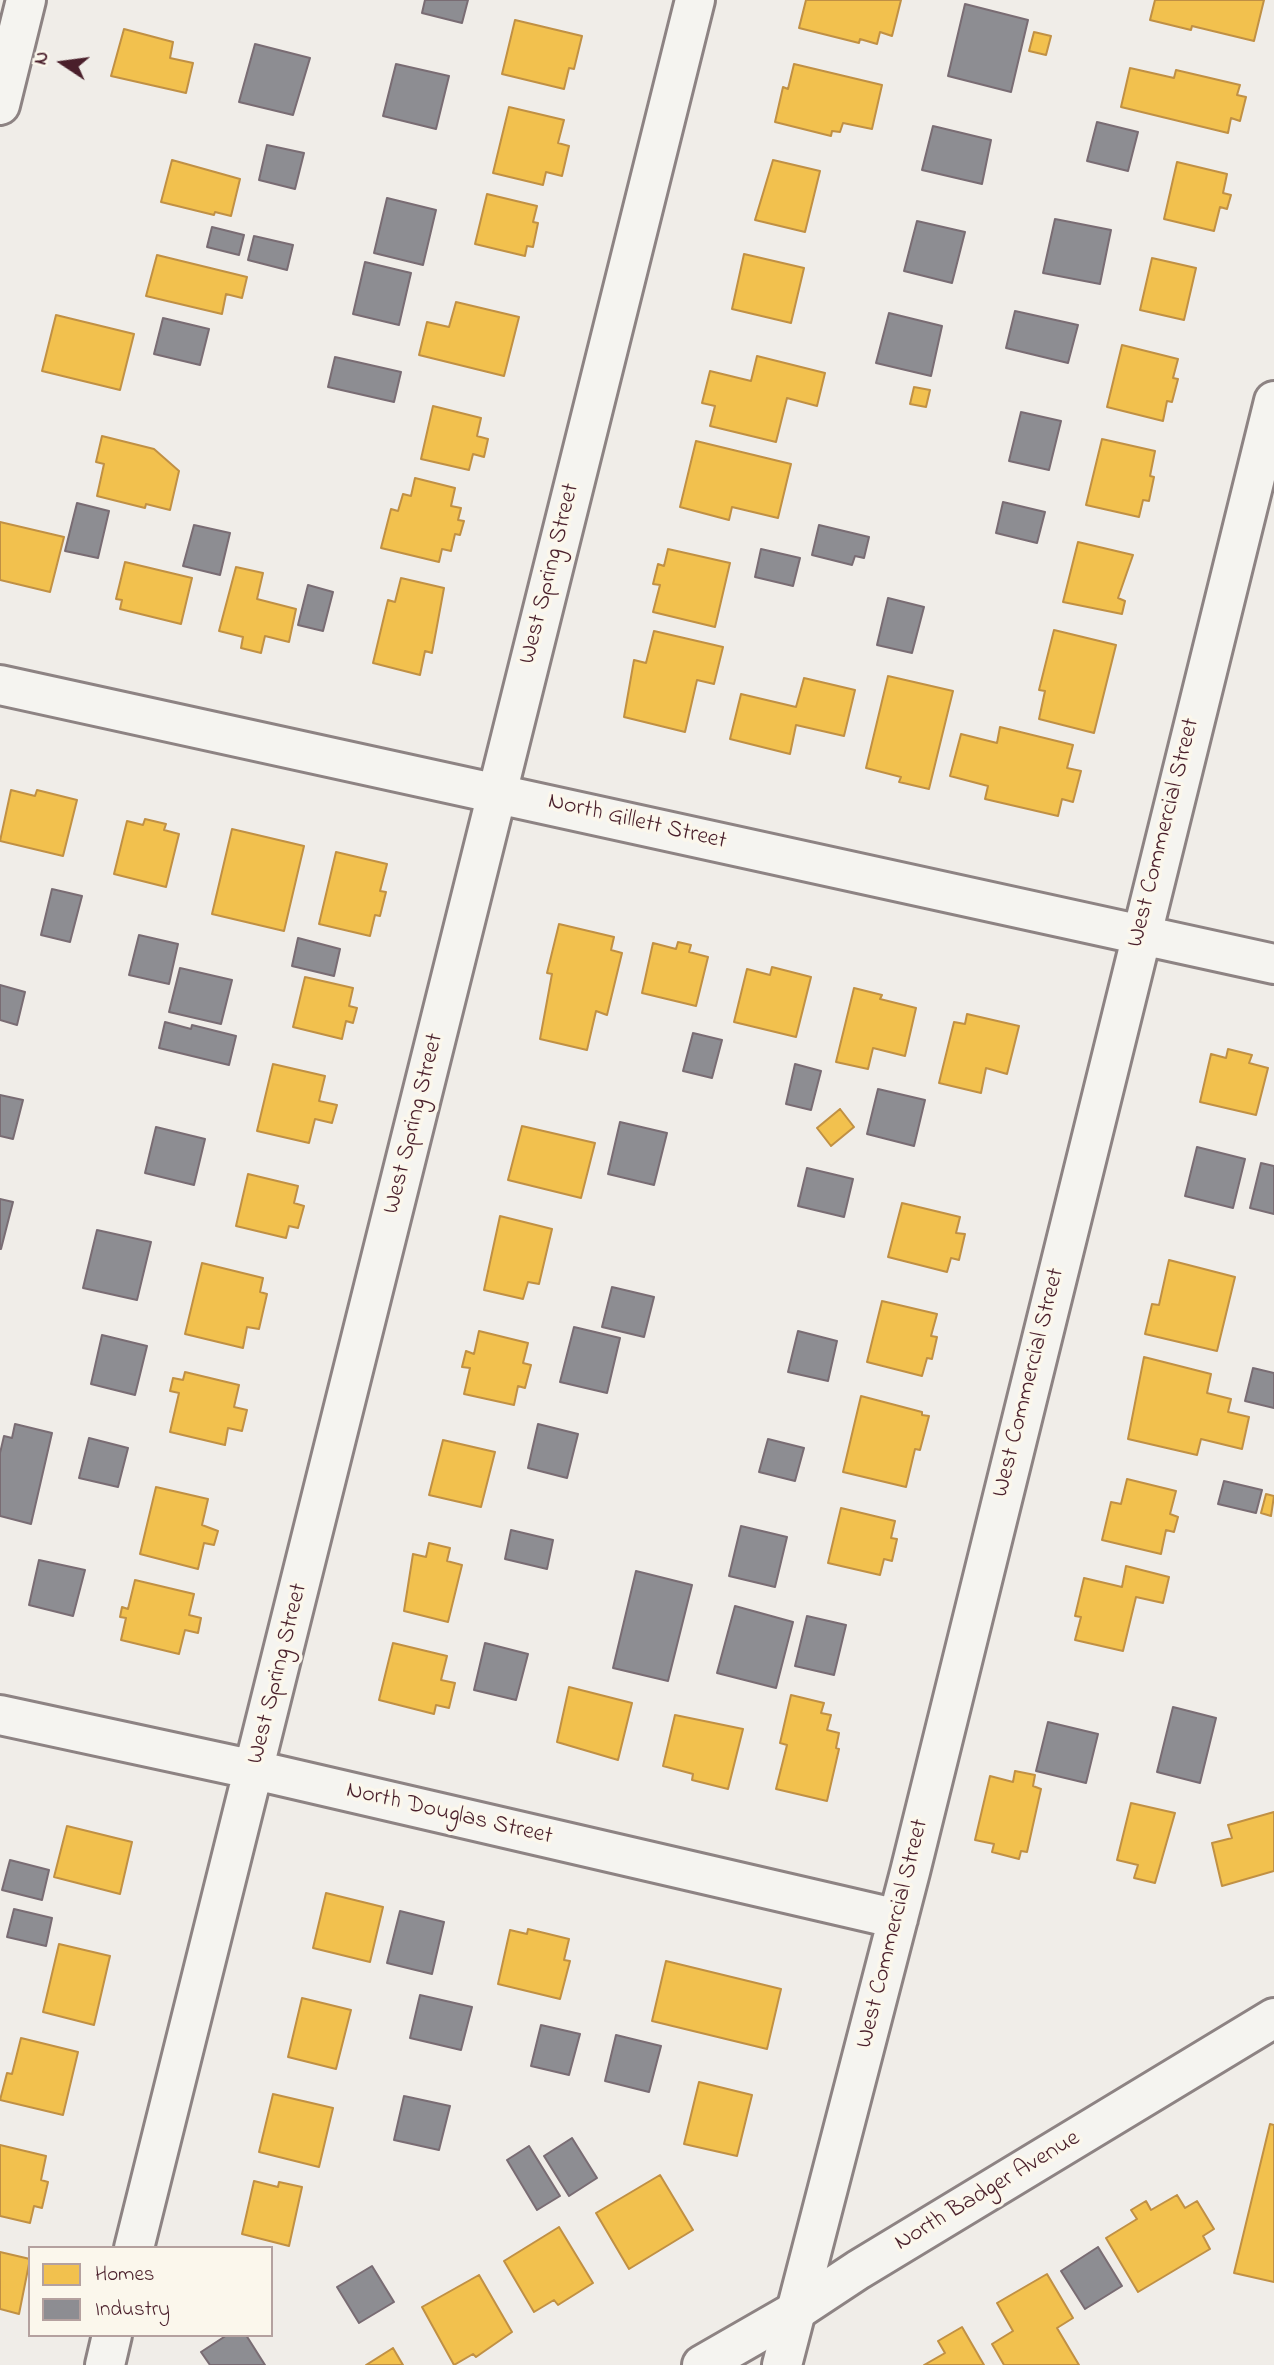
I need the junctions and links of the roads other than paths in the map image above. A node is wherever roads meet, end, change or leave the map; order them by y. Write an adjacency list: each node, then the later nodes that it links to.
1 (26, 0): 3 (street)
2 (695, 0): 6 (street, West Spring Street)
3 (0, 105)
4 (1274, 401): 7 (street, West Commercial Street)
5 (0, 685): 6 (street, North Gillett Street)
6 (497, 792): 7 (street, North Gillett Street); 10 (street, West Spring Street)
7 (1140, 936): 8 (street, North Gillett Street); 11 (street, West Commercial Street)
8 (1274, 964)
9 (0, 1714): 10 (street, North Douglas Street)
10 (255, 1770): 11 (street, North Douglas Street); 13 (street, West Spring Street)
11 (898, 1919): 14 (street, West Commercial Street)
12 (1274, 2018): 14 (street, North Badger Avenue)
13 (135, 2246)
14 (796, 2311): 17 (street, North Badger Avenue); 18 (street, West Commercial Street)
15 (112, 2337): 16 (street)
16 (105, 2365)
17 (702, 2365)
18 (782, 2365)

